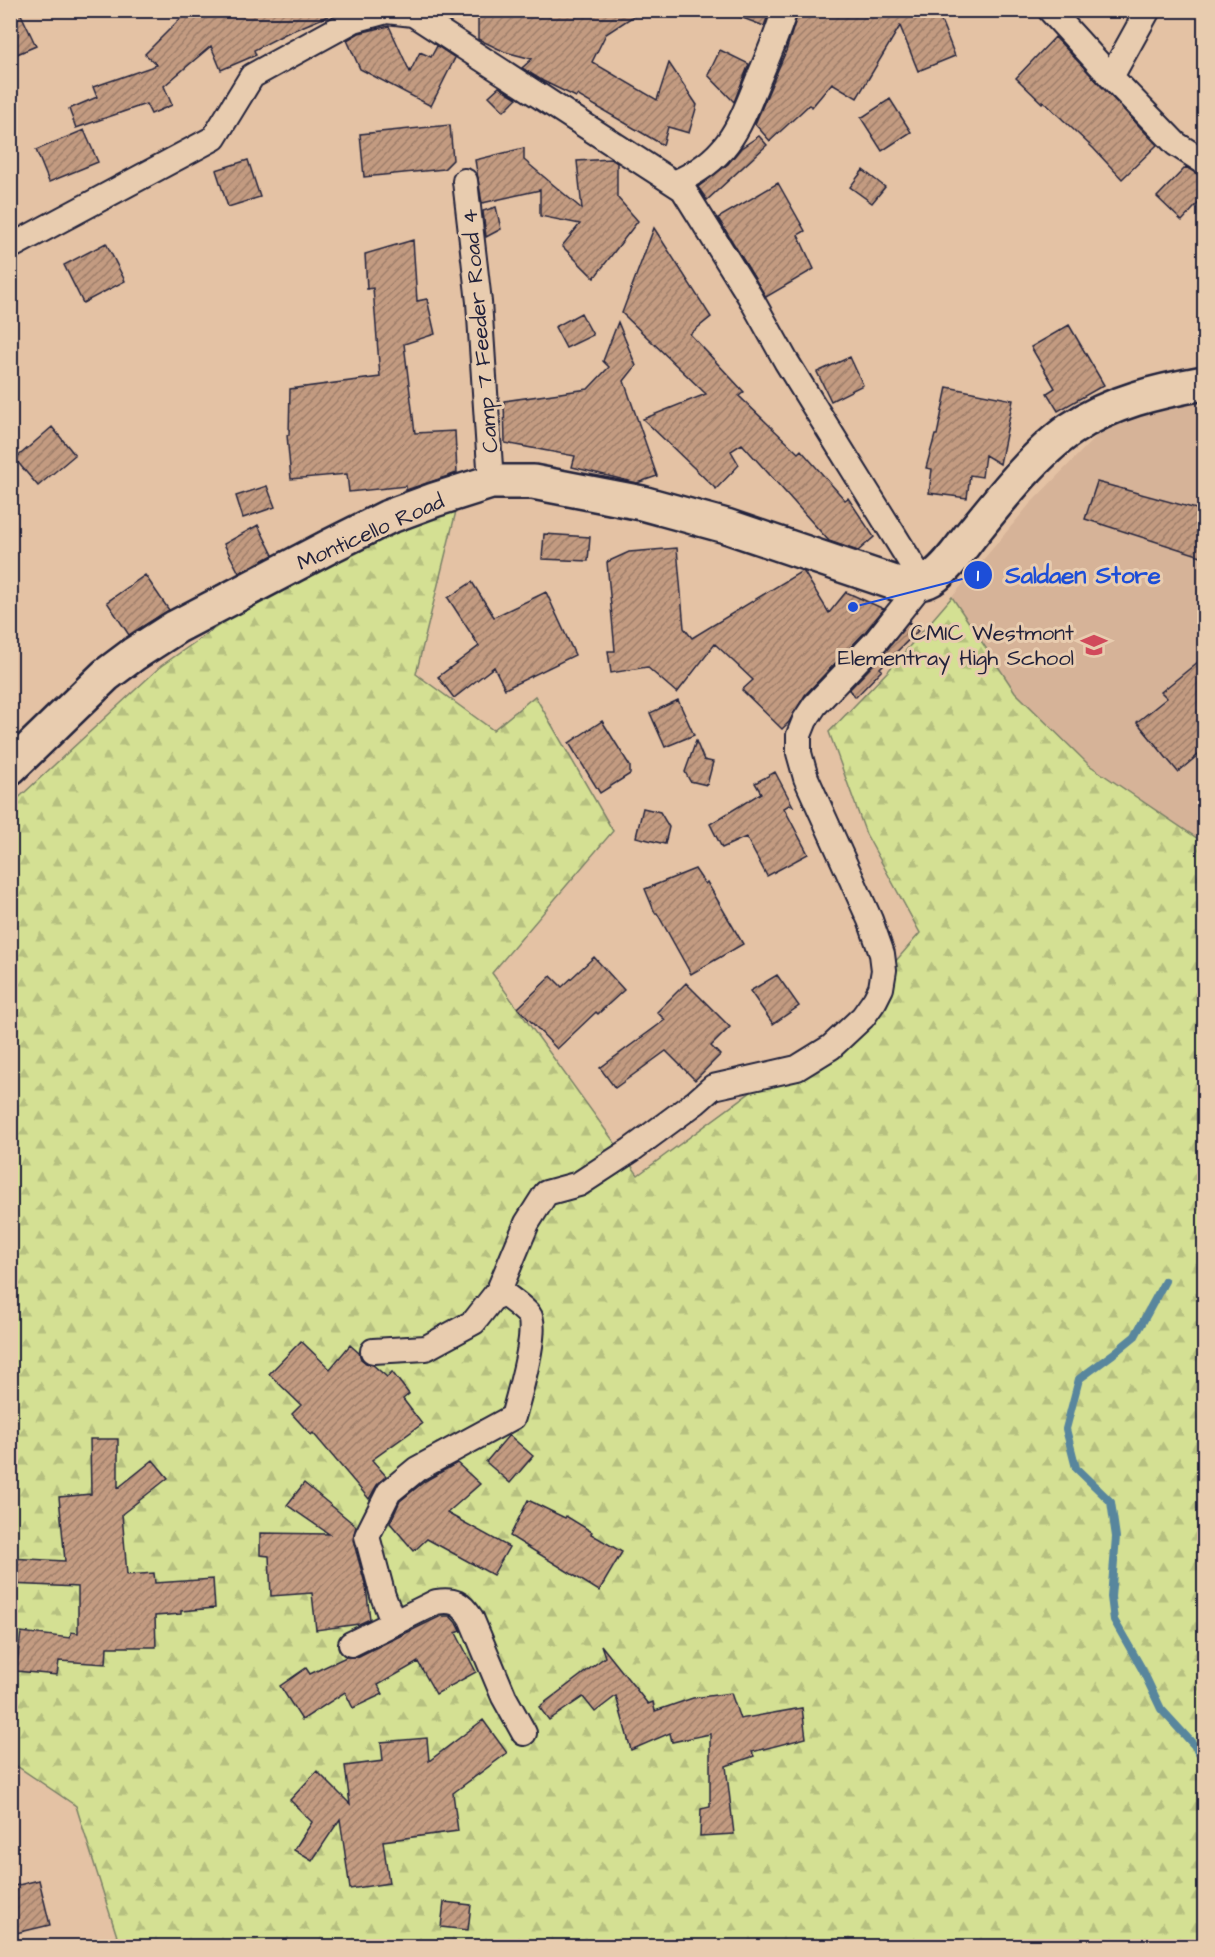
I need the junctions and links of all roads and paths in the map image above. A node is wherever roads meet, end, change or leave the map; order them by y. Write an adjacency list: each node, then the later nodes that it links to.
1 (785, 10): 7 (street)
2 (1050, 10): 4 (street)
3 (1148, 10): 4 (street)
4 (1111, 77): 5 (street)
5 (1204, 162)
6 (465, 181): 10 (street, Camp 7 Feeder Road 4)
7 (674, 183): 8 (street); 11 (street)
8 (10, 247)
9 (1204, 383): 11 (main road)
10 (491, 482): 11 (main road, Monticello Road); 12 (main road, Monticello Road)
11 (924, 582): 13 (street)
12 (10, 768)
13 (499, 1290): 14 (street); 15 (street)
14 (373, 1351)
15 (393, 1622): 16 (street); 17 (street)
16 (351, 1644)
17 (524, 1733)

